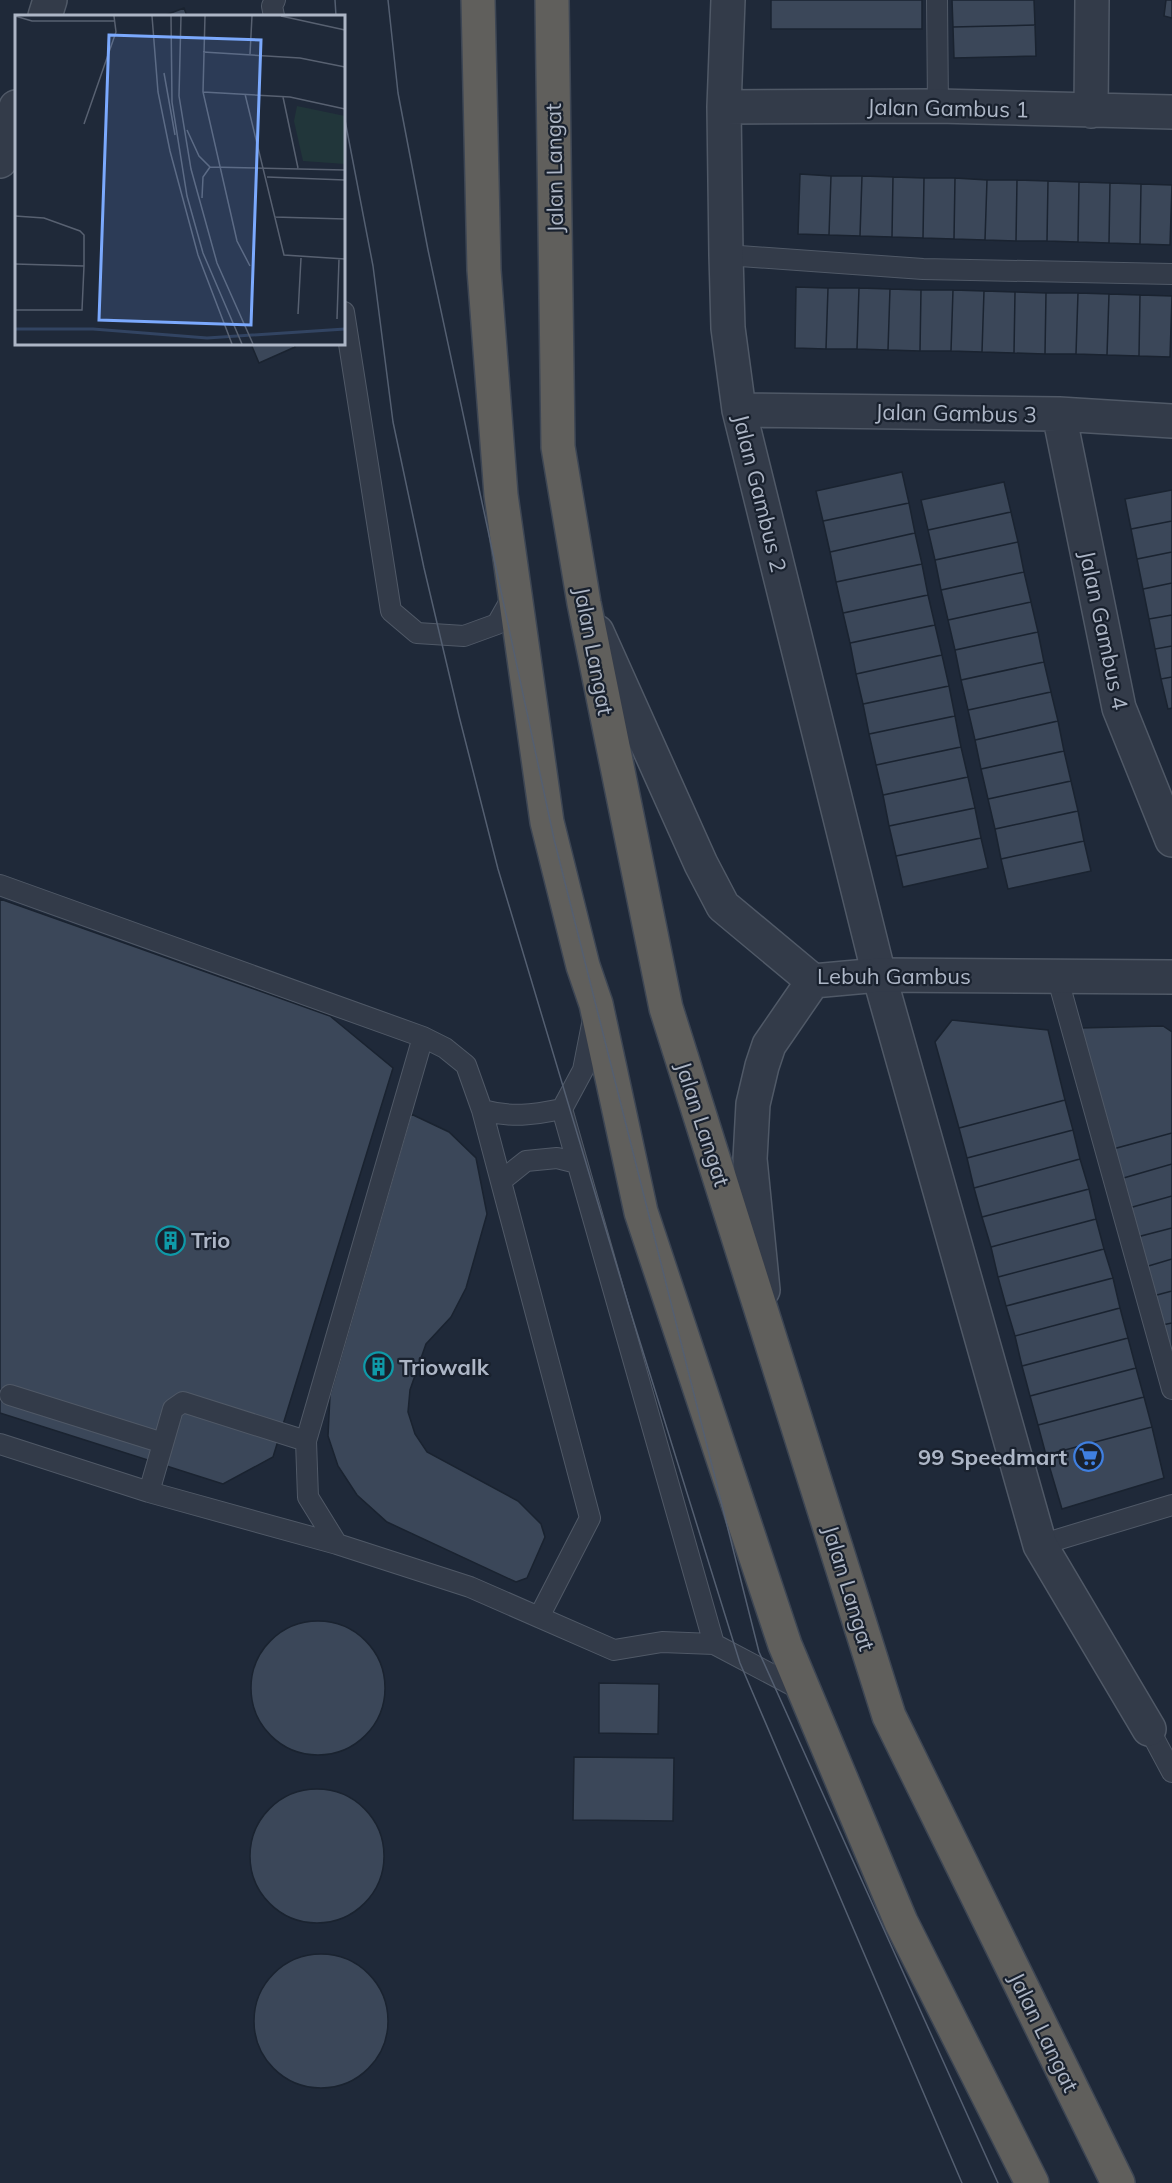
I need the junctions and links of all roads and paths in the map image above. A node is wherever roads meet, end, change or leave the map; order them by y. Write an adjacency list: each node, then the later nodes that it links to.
1 (50, 0): 7 (street)
2 (478, 0): 20 (highway)
3 (552, 0): 21 (highway, Jalan Langat)
4 (728, 0): 8 (street, Jalan Gambus 2)
5 (937, 0): 9 (lane)
6 (1092, 0): 11 (street)
7 (45, 15)
8 (724, 106): 9 (street, Jalan Gambus 1); 14 (street, Jalan Gambus 2)
9 (938, 106): 11 (street, Jalan Gambus 1)
10 (15, 110): 13 (street)
11 (1091, 111): 12 (street, Jalan Gambus 1)
12 (1172, 112)
13 (0, 161)
14 (726, 255): 15 (lane); 17 (street, Jalan Gambus 2)
15 (1172, 274)
16 (345, 318): 20 (lane)
17 (739, 410): 18 (street, Jalan Gambus 3); 24 (street, Jalan Gambus 2)
18 (1059, 414): 19 (street, Jalan Gambus 3); 22 (street, Jalan Gambus 4)
19 (1172, 420)
20 (515, 592): 28 (highway)
21 (584, 603): 27 (street, Lebuh Gambus); 34 (highway, Jalan Langat)
22 (1172, 840)
23 (0, 885): 29 (lane)
24 (879, 975): 25 (street, Lebuh Gambus); 27 (street, Lebuh Gambus); 43 (street, Jalan Gambus 2)
25 (1057, 976): 26 (street, Lebuh Gambus); 35 (lane)
26 (1172, 977)
27 (813, 981): 34 (street)
28 (596, 1004): 30 (lane); 46 (highway)
29 (423, 1037): 31 (lane); 37 (lane)
30 (562, 1109): 31 (lane); 32 (lane)
31 (482, 1110): 33 (lane)
32 (577, 1164): 33 (lane); 45 (lane)
33 (501, 1181): 44 (lane)
34 (766, 1324): 50 (highway, Jalan Langat)
35 (1172, 1389)
36 (10, 1395): 38 (lane)
37 (306, 1442): 38 (lane); 42 (lane)
38 (163, 1443): 40 (lane)
39 (0, 1444): 40 (lane)
40 (149, 1492): 42 (lane)
41 (1172, 1505): 43 (lane)
42 (337, 1545): 44 (lane)
43 (1040, 1545): 47 (street, Jalan Gambus 2)
44 (539, 1617): 45 (lane)
45 (714, 1644): 46 (lane)
46 (805, 1692): 49 (highway)
47 (1149, 1729): 48 (lane)
48 (1172, 1772)
49 (1032, 2183)
50 (1118, 2183)

